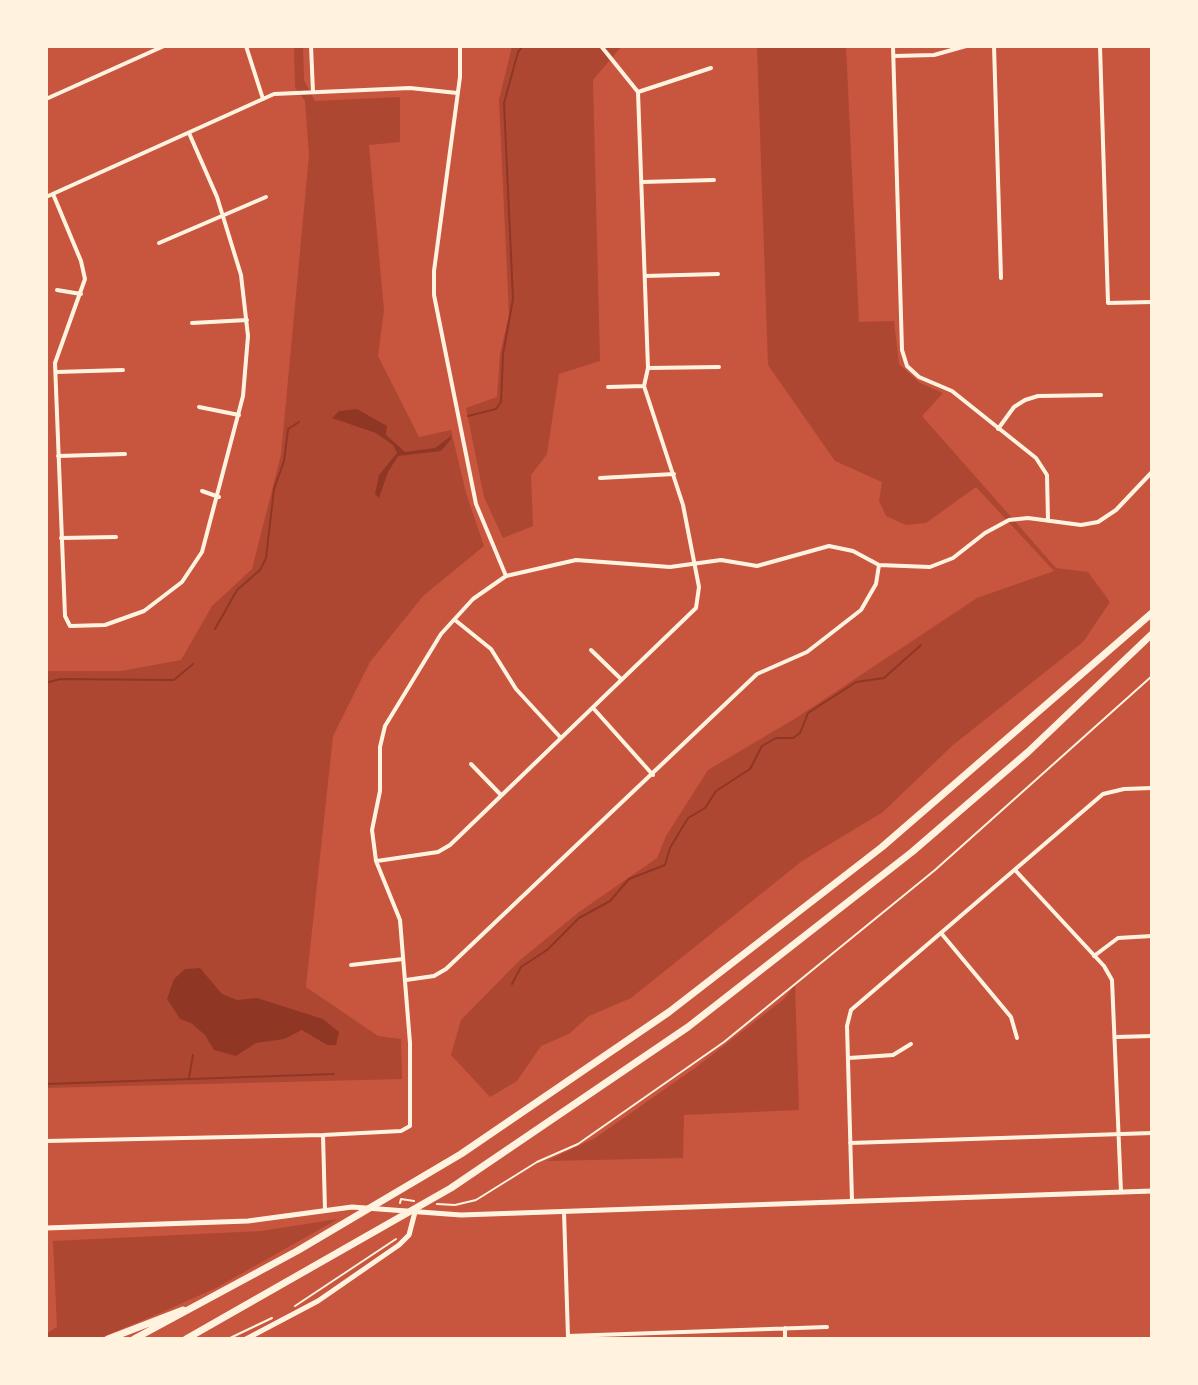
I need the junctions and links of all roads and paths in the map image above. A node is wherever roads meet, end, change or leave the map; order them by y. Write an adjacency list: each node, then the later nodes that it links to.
1 (164, 46): 15 (street)
2 (246, 46): 16 (street)
3 (311, 46): 12 (street)
4 (460, 46): 14 (street)
5 (601, 46): 13 (street)
6 (893, 46): 10 (street)
7 (966, 46): 10 (street)
8 (994, 46): 27 (street)
9 (1100, 46): 30 (street)
10 (894, 56): 42 (street)
11 (711, 68): 13 (street)
12 (313, 92): 14 (street); 16 (street)
13 (638, 92): 19 (street)
14 (457, 93): 55 (street)
15 (46, 99)
16 (263, 99): 17 (street)
17 (189, 133): 20 (street); 23 (street)
18 (714, 180): 19 (street)
19 (642, 182): 26 (street)
20 (53, 194): 21 (street); 29 (street)
21 (46, 197)
22 (266, 197): 23 (street)
23 (223, 214): 24 (street); 31 (street)
24 (159, 243)
25 (718, 274): 26 (street)
26 (645, 276): 34 (street)
27 (1001, 278)
28 (57, 290): 29 (street)
29 (81, 294): 36 (street)
30 (1152, 302)
31 (247, 320): 32 (street); 41 (street)
32 (192, 323)
33 (719, 367): 34 (street)
34 (648, 368): 37 (street)
35 (123, 370): 36 (street)
36 (56, 372): 44 (street)
37 (644, 386): 38 (street); 46 (street)
38 (608, 387)
39 (1101, 395): 42 (street)
40 (199, 407): 41 (street)
41 (239, 415): 49 (street)
42 (998, 429): 50 (street)
43 (125, 454): 44 (street)
44 (58, 456): 52 (street)
45 (1152, 472): 50 (street)
46 (674, 474): 47 (street); 53 (street)
47 (600, 478)
48 (202, 491): 49 (street)
49 (219, 497): 52 (street)
50 (1048, 520): 54 (street)
51 (116, 537): 52 (street)
52 (61, 538)
53 (696, 564): 54 (street); 55 (street); 61 (street)
54 (879, 565): 65 (street)
55 (506, 576): 57 (street)
56 (1152, 613): 97 (highway)
57 (455, 620): 63 (street); 68 (street)
58 (1152, 634): 100 (highway)
59 (591, 650): 61 (street)
60 (1152, 676): 91 (path)
61 (621, 679): 62 (street)
62 (594, 709): 63 (street); 65 (street)
63 (561, 738): 67 (street)
64 (471, 764): 67 (street)
65 (653, 775): 75 (street)
66 (1152, 788): 69 (street)
67 (500, 794): 68 (street)
68 (376, 861): 73 (street)
69 (1015, 870): 70 (street); 72 (street)
70 (941, 933): 78 (street); 80 (street)
71 (1152, 936): 72 (street)
72 (1094, 956): 77 (street)
73 (403, 959): 74 (street); 75 (street)
74 (351, 965)
75 (406, 980): 83 (street)
76 (1152, 1036): 77 (street)
77 (1116, 1037): 82 (street)
78 (1017, 1038)
79 (911, 1044): 80 (street)
80 (848, 1058): 85 (street)
81 (1152, 1133): 82 (street)
82 (1119, 1134): 85 (street); 87 (street)
83 (323, 1135): 84 (street); 92 (street)
84 (46, 1141)
85 (850, 1143): 90 (street)
86 (1152, 1191): 87 (main road)
87 (1121, 1192): 90 (main road)
88 (401, 1199): 89 (path)
89 (414, 1201)
90 (852, 1201): 94 (main road)
91 (428, 1203)
92 (325, 1210): 93 (main road); 95 (main road)
93 (415, 1212): 94 (main road); 110 (main road)
94 (564, 1212): 104 (street)
95 (46, 1228)
96 (401, 1235): 98 (path)
97 (204, 1302): 105 (highway); 106 (highway)
98 (293, 1307)
99 (279, 1314): 109 (path)
100 (210, 1326): 107 (highway); 108 (highway)
101 (827, 1327): 102 (street)
102 (785, 1328): 103 (street); 111 (street)
103 (657, 1336): 104 (street)
104 (568, 1338)
105 (108, 1339)
106 (134, 1339)
107 (186, 1339)
108 (192, 1339)
109 (228, 1339)
110 (246, 1339)
111 (785, 1339)

